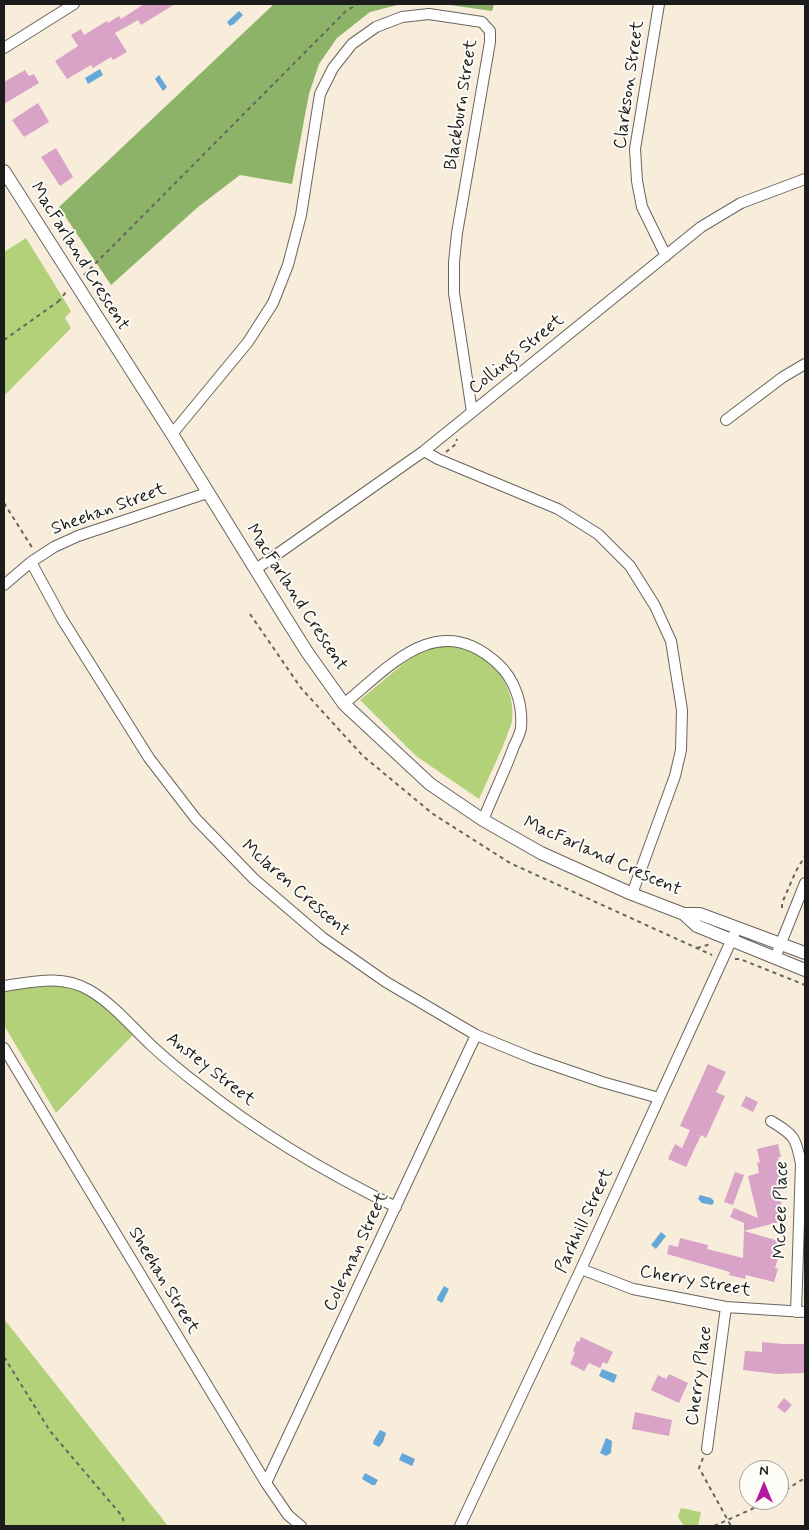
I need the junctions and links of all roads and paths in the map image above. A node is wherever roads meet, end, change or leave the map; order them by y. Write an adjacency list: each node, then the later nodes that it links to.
1 (74, 4): 4 (street)
2 (358, 4): 8 (path)
3 (659, 4): 7 (street, Clarkson Street)
4 (4, 48)
5 (4, 171): 8 (street, MacFarland Crescent)
6 (805, 179): 7 (street, Collings Street)
7 (666, 256): 11 (street, Collings Street)
8 (75, 283): 9 (path); 13 (street, MacFarland Crescent)
9 (4, 340)
10 (805, 364): 12 (street)
11 (472, 412): 13 (street, Blackburn Street); 14 (street, Collings Street)
12 (726, 420)
13 (172, 434): 15 (street, MacFarland Crescent)
14 (424, 451): 18 (street, Collings Street); 23 (street)
15 (207, 493): 17 (street, Sheehan Street); 18 (street, MacFarland Crescent)
16 (4, 503): 17 (path)
17 (35, 559): 19 (street, Sheehan Street); 36 (street, Mclaren Crescent)
18 (256, 569): 20 (street, MacFarland Crescent)
19 (4, 584)
20 (344, 704): 21 (street, MacFarland Crescent); 21 (street)
21 (483, 820): 23 (street, MacFarland Crescent)
22 (805, 883): 28 (street)
23 (632, 894): 24 (street, MacFarland Crescent)
24 (684, 914): 25 (street, MacFarland Crescent); 26 (street, MacFarland Crescent)
25 (737, 928): 26 (street, Parkhill Street); 28 (street, MacFarland Crescent)
26 (732, 941): 33 (street, MacFarland Crescent); 38 (street, Parkhill Street)
27 (714, 943): 29 (path)
28 (781, 944): 31 (street, MacFarland Crescent); 33 (street)
29 (697, 948)
30 (715, 950): 32 (path)
31 (805, 953)
32 (716, 957)
33 (775, 958): 34 (street, MacFarland Crescent)
34 (805, 970)
35 (4, 986): 40 (street, Anstey Street)
36 (476, 1035): 38 (street, Mclaren Crescent); 40 (street, Coleman Street)
37 (4, 1048): 47 (street, Sheehan Street)
38 (659, 1098): 41 (street, Parkhill Street)
39 (771, 1121): 43 (street, McGee Place)
40 (396, 1207): 47 (street, Coleman Street)
41 (581, 1269): 42 (street, Cherry Street); 53 (street, Parkhill Street)
42 (726, 1307): 43 (street, Cherry Street); 45 (street, Cherry Place)
43 (801, 1312)
44 (4, 1358): 51 (path)
45 (707, 1449): 50 (path)
46 (805, 1478): 48 (path)
47 (266, 1483): 52 (street, Sheehan Street)
48 (789, 1488)
49 (750, 1510): 50 (path)
50 (728, 1520): 54 (path); 55 (path)
51 (125, 1526)
52 (301, 1526)
53 (460, 1526)
54 (714, 1526)
55 (731, 1526)

